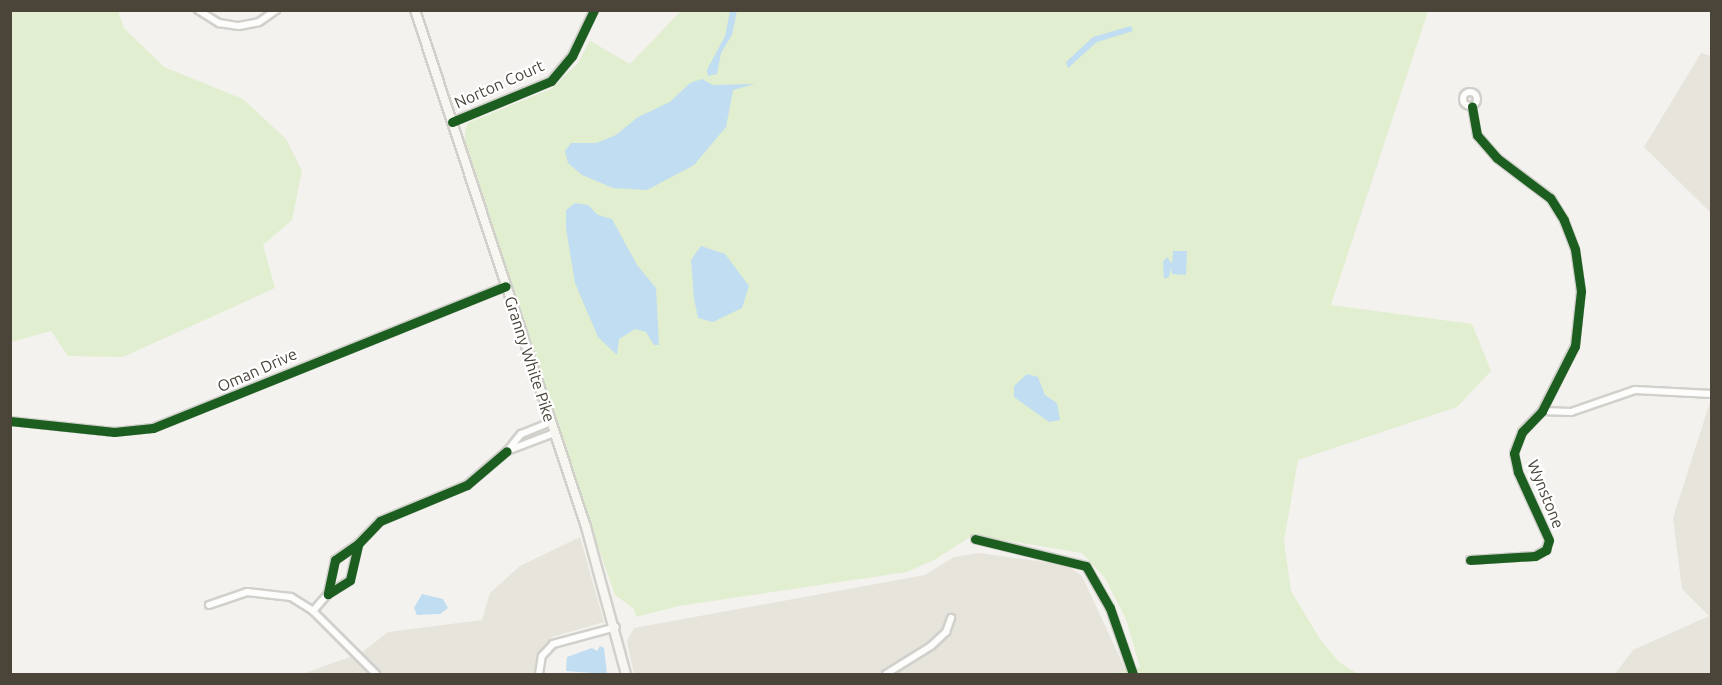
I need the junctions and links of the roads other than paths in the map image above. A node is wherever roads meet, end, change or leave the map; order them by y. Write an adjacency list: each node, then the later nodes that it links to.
1 (198, 10): 2 (street)
2 (276, 10)
3 (416, 10): 6 (main road, Granny White Pike)
4 (594, 10): 6 (street, Norton Court)
5 (1472, 106): 9 (street, Wynstone)
6 (452, 122): 7 (main road, Granny White Pike)
7 (506, 286): 10 (street, Oman Drive); 11 (main road, Granny White Pike)
8 (1712, 394): 9 (street)
9 (1542, 411): 16 (street, Wynstone)
10 (10, 421)
11 (551, 422): 12 (main road, Granny White Pike); 13 (street)
12 (554, 432): 13 (street); 21 (main road, Granny White Pike)
13 (507, 451): 15 (street)
14 (975, 539): 26 (street)
15 (358, 544): 17 (street); 17 (street)
16 (1470, 560)
17 (328, 594): 19 (street)
18 (209, 605): 19 (street)
19 (313, 611): 22 (street)
20 (951, 618): 25 (street)
21 (616, 627): 23 (street); 24 (main road, Granny White Pike)
22 (376, 675)
23 (539, 675)
24 (626, 675)
25 (886, 675)
26 (1132, 675)

